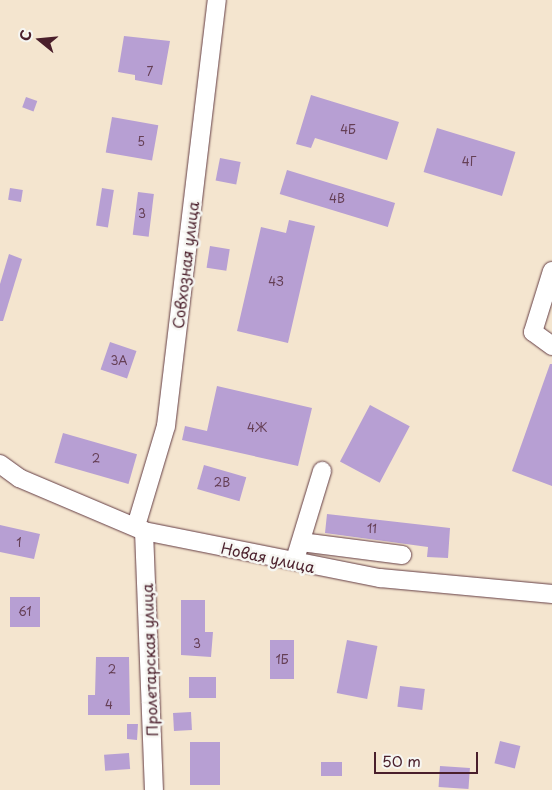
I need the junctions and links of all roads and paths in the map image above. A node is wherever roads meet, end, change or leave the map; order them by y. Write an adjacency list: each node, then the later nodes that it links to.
1 (217, 0): 6 (street, Совхозная улица)
2 (552, 271): 3 (street)
3 (552, 346)
4 (0, 464): 6 (street, Новая улица)
5 (322, 471): 7 (street)
6 (140, 529): 9 (street, Новая улица); 11 (street, Пролетарская улица)
7 (301, 542): 8 (street); 9 (street)
8 (402, 555)
9 (294, 563): 10 (street, Новая улица)
10 (552, 594)
11 (154, 790)

